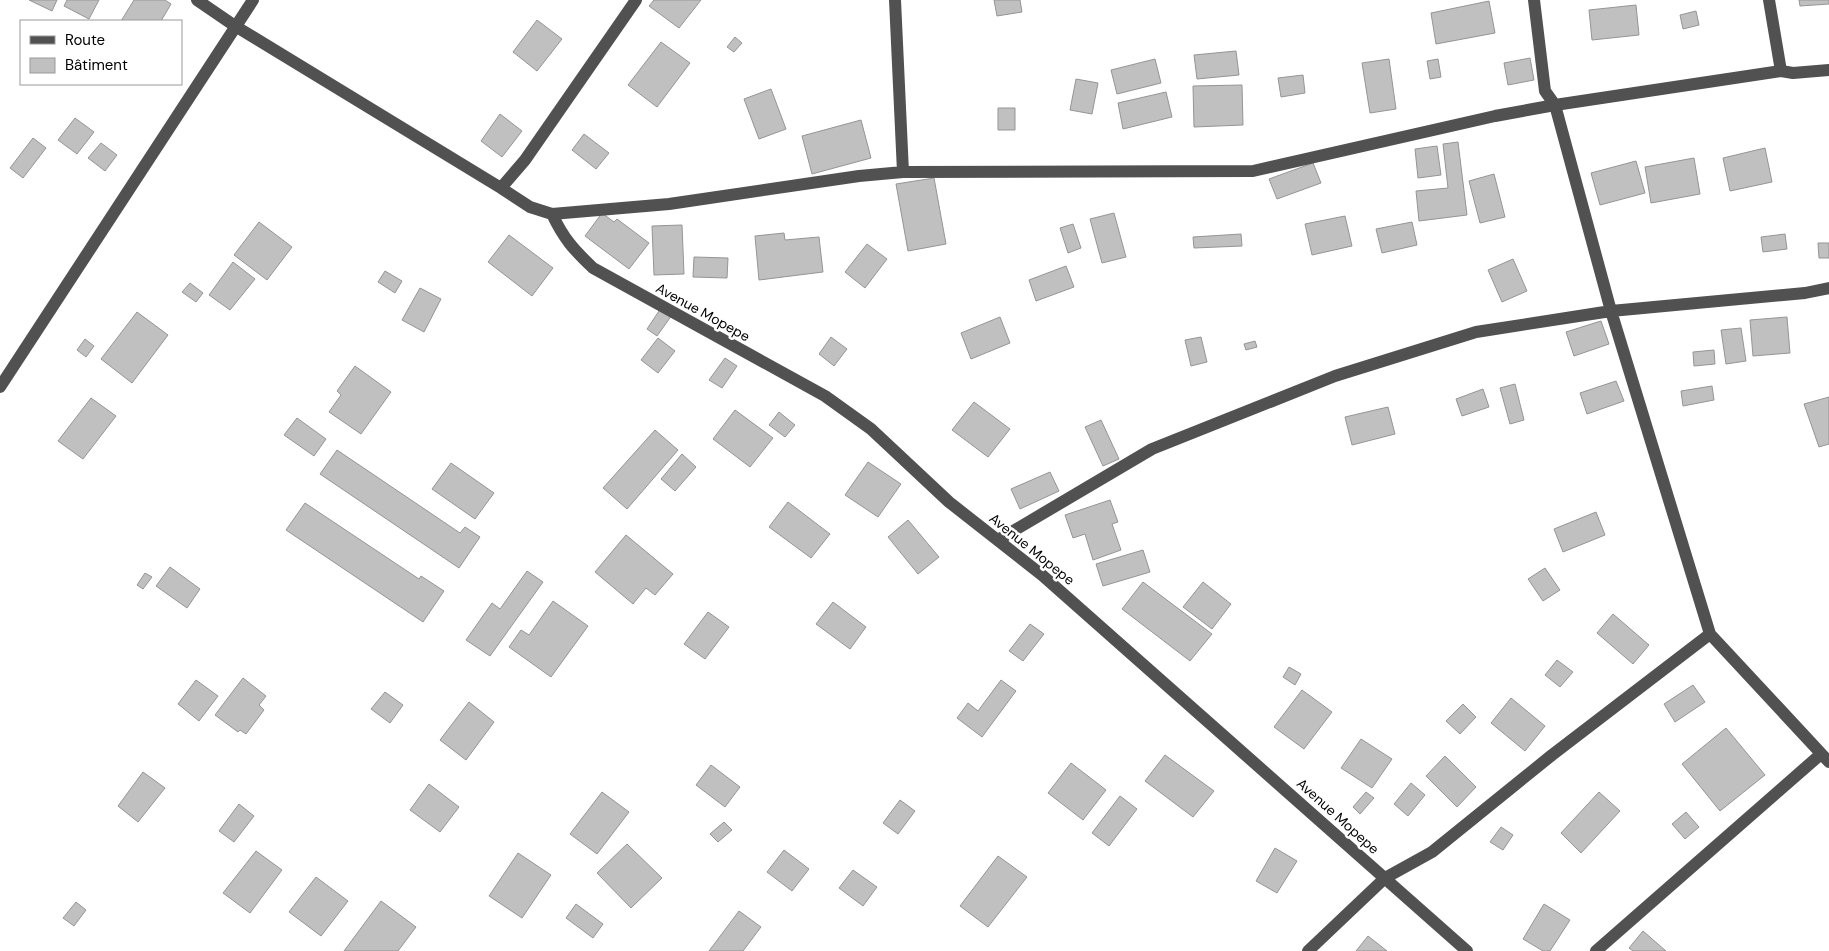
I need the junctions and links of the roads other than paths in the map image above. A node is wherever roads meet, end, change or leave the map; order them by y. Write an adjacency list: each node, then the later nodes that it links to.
1 (197, 0): 7 (street)
2 (253, 0): 7 (street)
3 (636, 0): 12 (street)
4 (895, 0): 11 (street)
5 (1534, 0): 10 (street)
6 (1769, 0): 9 (street)
7 (235, 26): 12 (street); 16 (street)
8 (1829, 70): 9 (street)
9 (1781, 71): 10 (street)
10 (1555, 105): 11 (street); 15 (street)
11 (903, 172): 13 (street)
12 (501, 188): 13 (street)
13 (552, 214): 17 (street, Avenue Mopepe)
14 (1829, 288): 15 (street)
15 (1611, 310): 17 (street); 18 (street)
16 (0, 387)
17 (998, 540): 20 (street, Avenue Mopepe)
18 (1710, 634): 19 (street); 20 (street)
19 (1825, 758): 23 (street)
20 (1385, 878): 21 (street); 22 (street, Avenue Mopepe)
21 (1308, 951)
22 (1467, 951)
23 (1596, 951)

